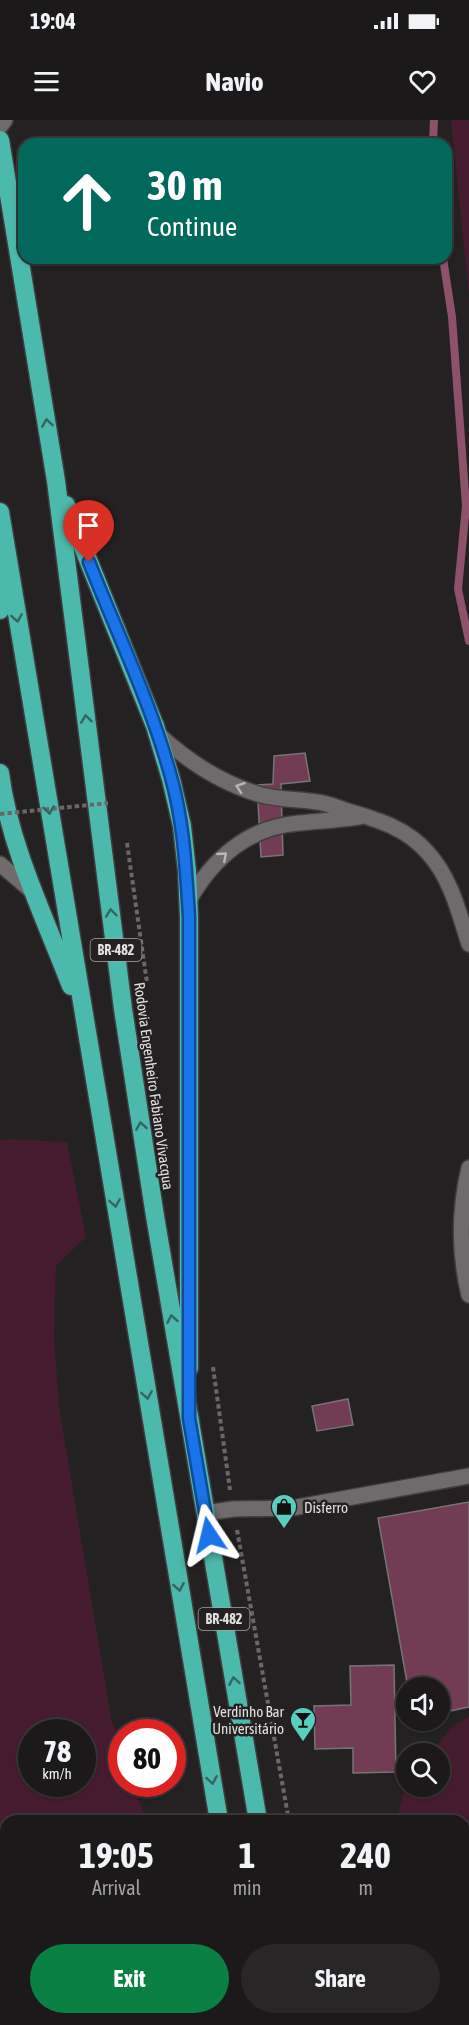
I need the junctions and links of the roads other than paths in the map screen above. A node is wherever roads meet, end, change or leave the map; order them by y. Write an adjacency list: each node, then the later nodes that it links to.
1 (5, 120): 2 (lane)
2 (0, 127)
3 (0, 140): 4 (highway, Rodovia Engenheiro Fabiano Vivacqua / BR-482, one-way to 3)
4 (18, 250)
5 (20, 264): 6 (highway, Rodovia Engenheiro Fabiano Vivacqua / BR-482, one-way to 5)
6 (56, 481): 10 (highway); 20 (highway, Rodovia Engenheiro Fabiano Vivacqua / BR-482, one-way to 6)
7 (0, 512): 8 (highway, BR-482)
8 (4, 539): 9 (highway); 17 (highway, BR-482, one-way to 17)
9 (0, 610)
10 (157, 733): 12 (lane, one-way to 10); 15 (highway)
11 (0, 773): 14 (highway)
12 (365, 816): 15 (lane, one-way to 12); 16 (lane)
13 (0, 864): 14 (lane)
14 (36, 894): 17 (highway)
15 (188, 902): 20 (highway)
16 (469, 944)
17 (84, 1021): 23 (highway, BR-482, one-way to 23)
18 (469, 1168): 19 (lane)
19 (469, 1295)
20 (189, 1418): 22 (highway, Rodovia Engenheiro Fabiano Vivacqua / BR-482)
21 (469, 1476): 22 (lane)
22 (206, 1513): 24 (highway, Rodovia Engenheiro Fabiano Vivacqua / BR-482, one-way to 22)
23 (218, 1815)
24 (257, 1815)

